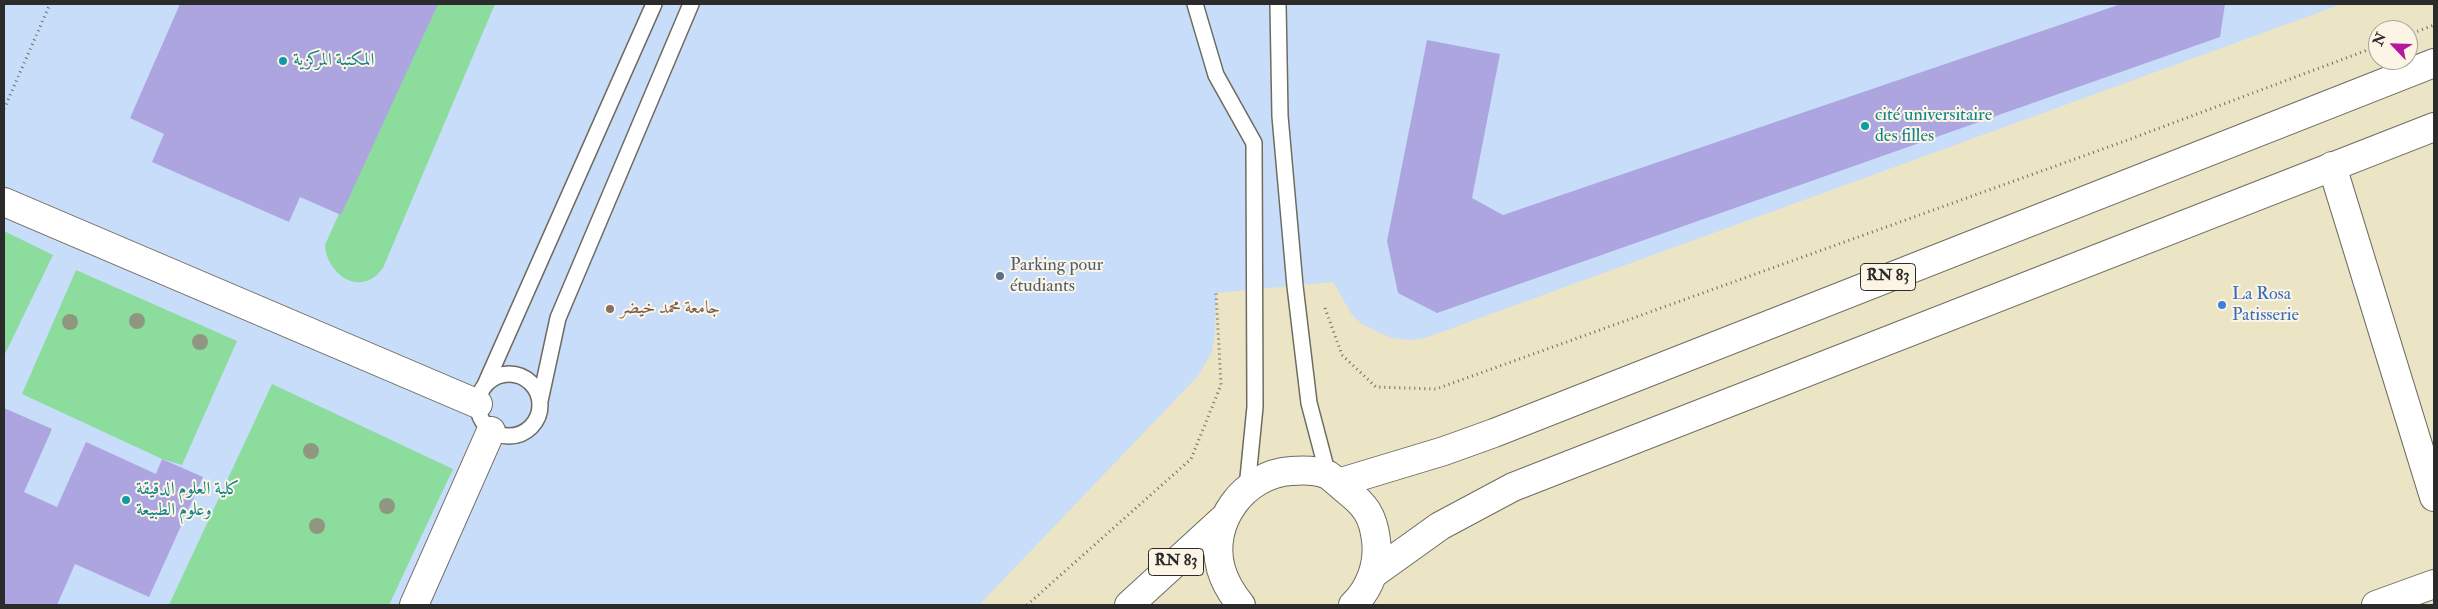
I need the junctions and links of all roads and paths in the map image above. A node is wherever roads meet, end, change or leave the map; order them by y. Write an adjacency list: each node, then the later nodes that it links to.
1 (50, 4): 10 (path)
2 (654, 4): 16 (lane)
3 (691, 4): 17 (lane)
4 (1195, 4): 20 (lane)
5 (1278, 4): 19 (lane)
6 (2434, 25): 7 (path)
7 (2418, 31)
8 (2368, 50): 15 (path)
9 (2434, 63): 19 (main road, RN 83)
10 (4, 110)
11 (2434, 127): 12 (main road)
12 (2332, 166): 21 (main road); 23 (main road)
13 (4, 202): 16 (main road)
14 (1216, 292): 26 (path)
15 (1323, 301)
16 (482, 394): 17 (lane); 18 (lane)
17 (540, 402): 18 (lane)
18 (491, 431): 25 (main road)
19 (1333, 479): 20 (main road); 23 (main road)
20 (1248, 488): 22 (main road)
21 (2434, 498)
22 (1223, 519): 27 (main road, RN 83); 28 (main road)
23 (1373, 574): 29 (main road)
24 (2434, 584): 30 (main road)
25 (414, 605)
26 (1027, 605)
27 (1129, 605)
28 (1242, 605)
29 (1353, 605)
30 (2376, 605)

